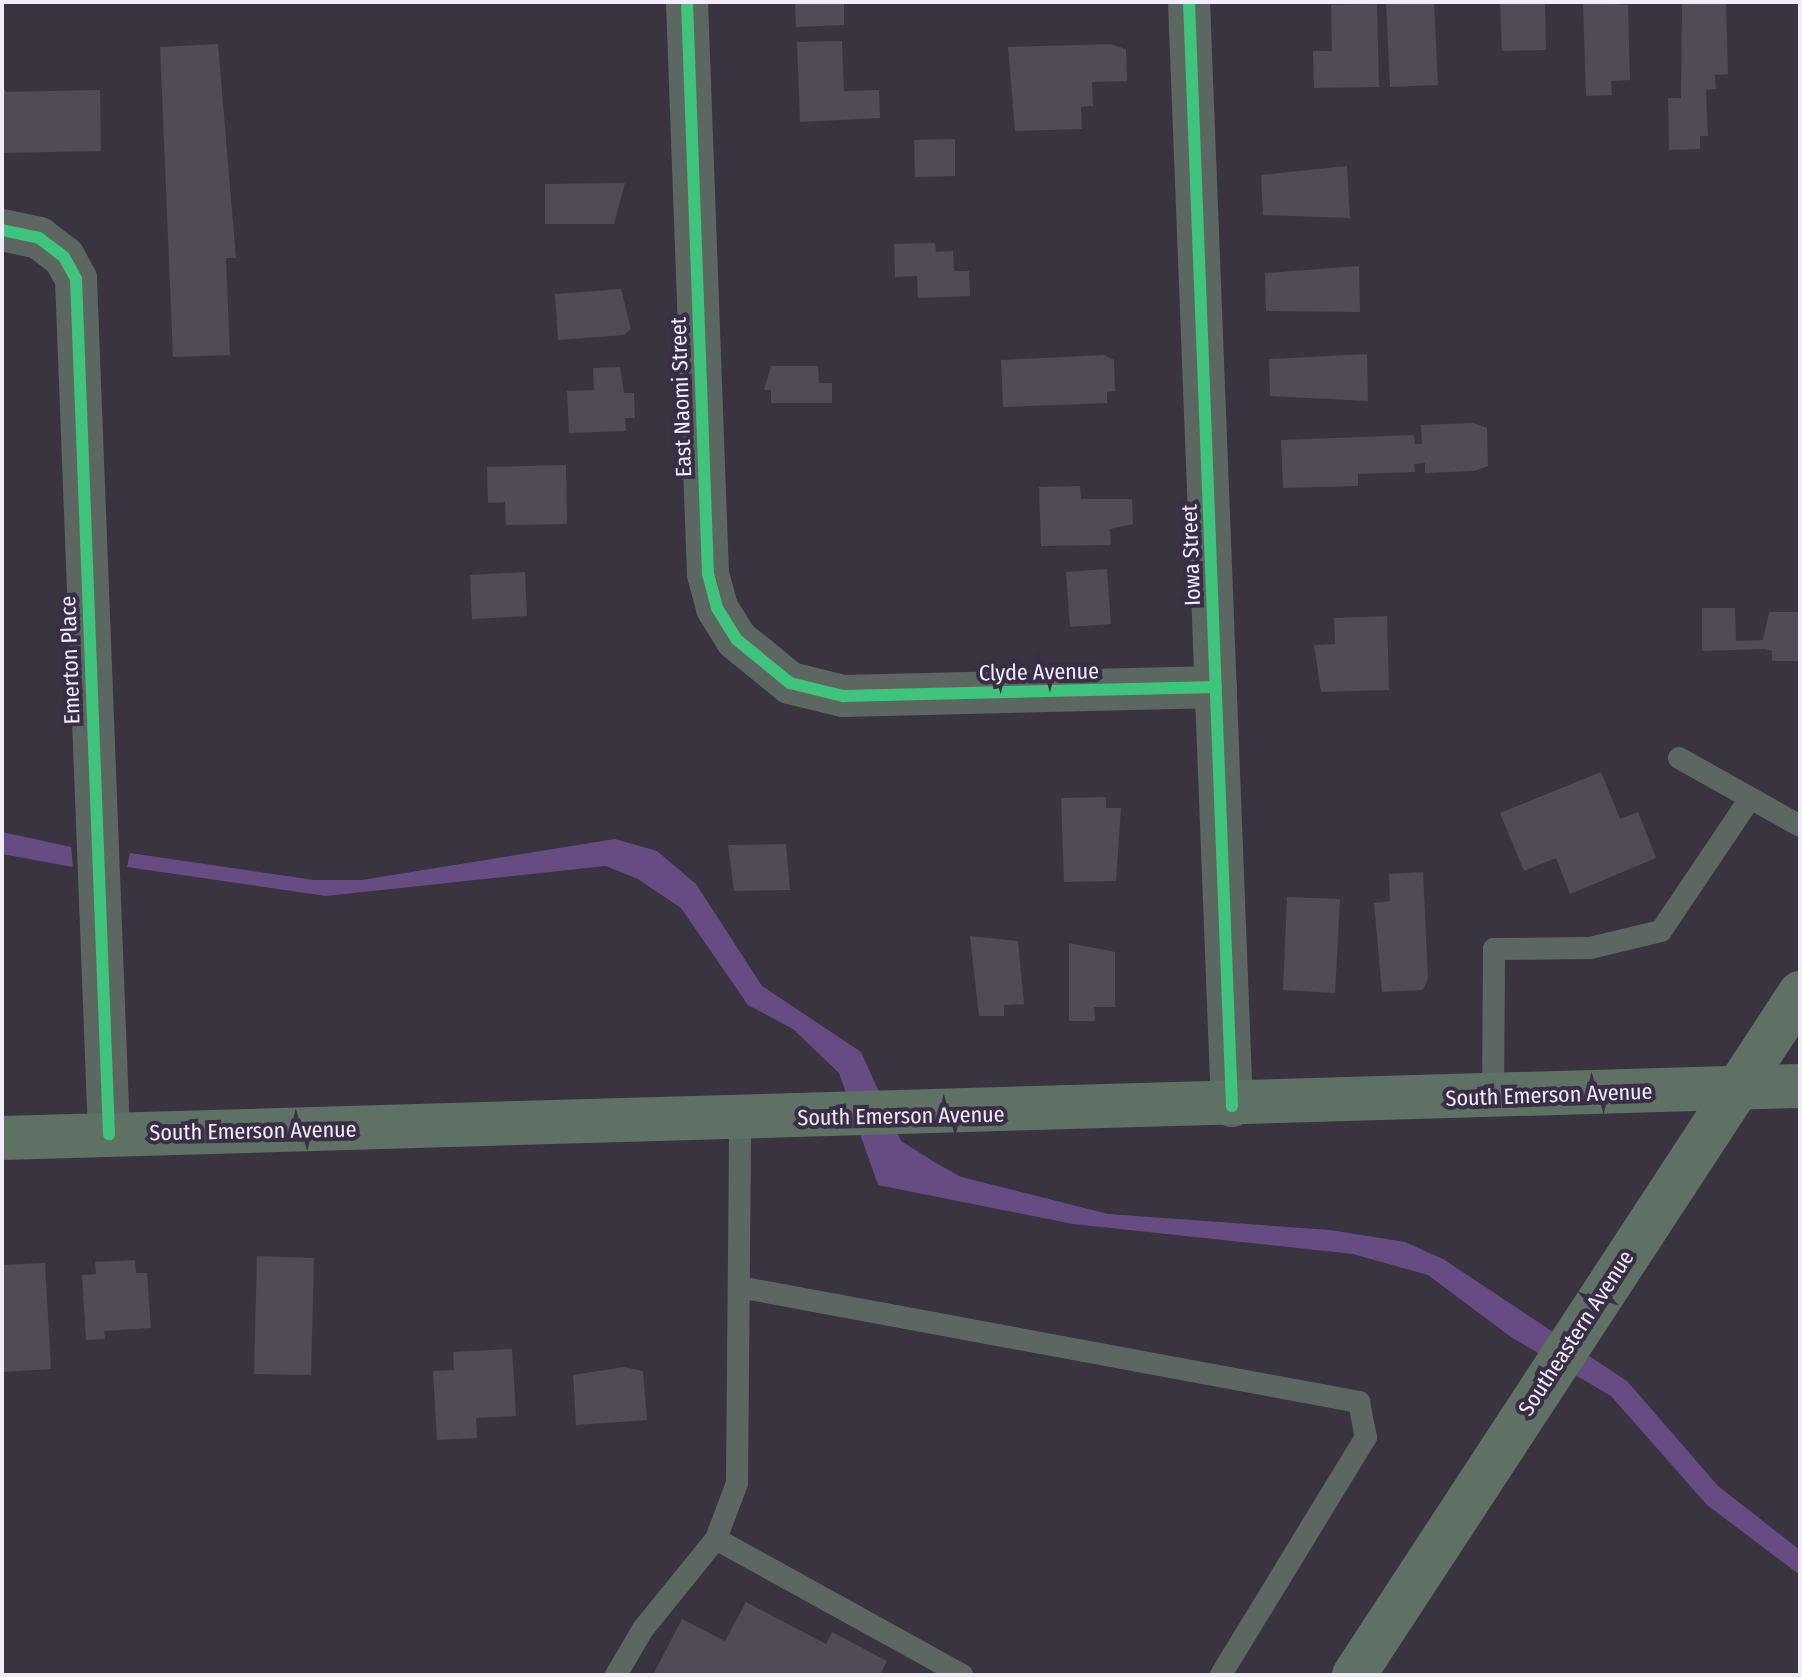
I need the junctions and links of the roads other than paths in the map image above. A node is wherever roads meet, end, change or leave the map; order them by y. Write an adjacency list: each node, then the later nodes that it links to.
1 (687, 2): 5 (street, East Naomi Street)
2 (1189, 2): 4 (street, Iowa Street)
3 (2, 230): 15 (street, Emerton Place)
4 (1216, 687): 5 (street, Clyde Avenue); 13 (street, Iowa Street)
5 (862, 696)
6 (1679, 758): 7 (lane)
7 (1749, 800): 8 (lane); 12 (lane)
8 (1800, 826)
9 (1800, 993): 11 (main road, Southeastern Avenue)
10 (1800, 1086): 11 (main road, South Emerson Avenue)
11 (1735, 1088): 12 (main road, South Emerson Avenue); 22 (main road, Southeastern Avenue)
12 (1493, 1097): 13 (main road, South Emerson Avenue)
13 (1232, 1106): 14 (main road, South Emerson Avenue)
14 (740, 1120): 15 (main road, South Emerson Avenue); 17 (lane)
15 (109, 1134): 16 (main road, South Emerson Avenue)
16 (2, 1138)
17 (739, 1287): 18 (lane); 21 (lane)
18 (716, 1539): 19 (lane); 20 (lane)
19 (616, 1675)
20 (962, 1675)
21 (1221, 1675)
22 (1354, 1675)

